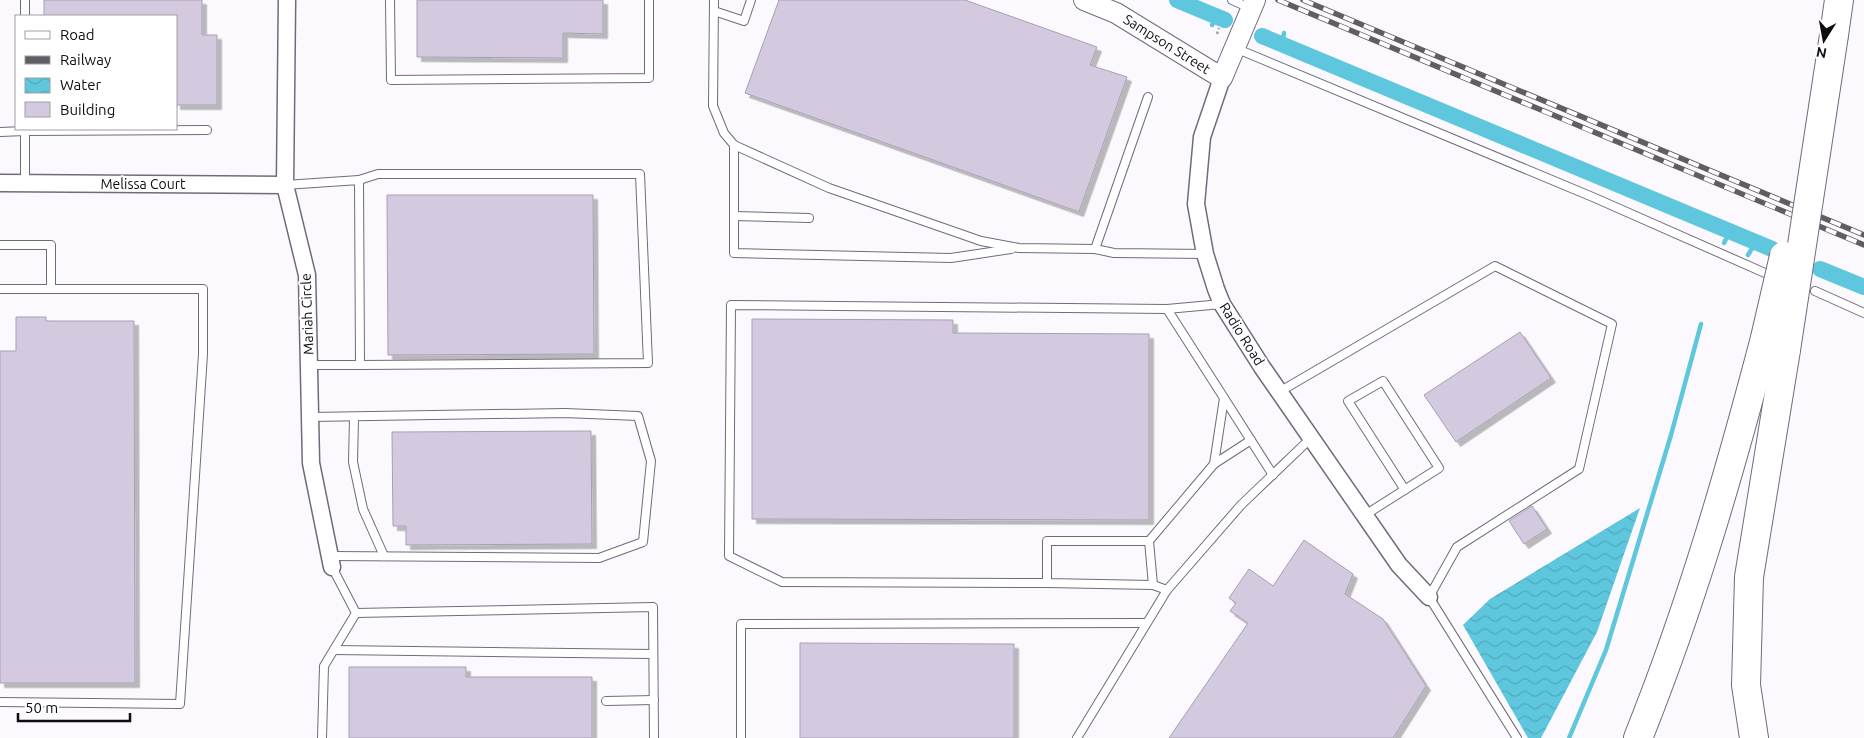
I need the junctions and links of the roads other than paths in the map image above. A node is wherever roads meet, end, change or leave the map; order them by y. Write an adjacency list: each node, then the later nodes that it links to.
1 (25, 0): 12 (lane)
2 (287, 0): 23 (street, Mariah Circle)
3 (390, 0): 4 (lane)
4 (649, 0)
5 (714, 0): 11 (lane)
6 (751, 0): 11 (lane)
7 (1084, 0): 14 (street, Sampson Street)
8 (1232, 0): 10 (lane)
9 (1839, 0): 37 (highway, bridge)
10 (1252, 8): 13 (street, Radio Road)
11 (714, 11): 19 (lane)
12 (25, 15)
13 (1236, 43): 14 (street, Radio Road); 30 (lane)
14 (1222, 78): 29 (street, Radio Road)
15 (1148, 97): 28 (lane)
16 (25, 130): 17 (lane); 18 (lane); 22 (lane)
17 (207, 130)
18 (0, 132)
19 (734, 146): 24 (lane); 27 (lane)
20 (359, 180): 23 (lane); 39 (lane); 39 (lane)
21 (0, 183): 22 (street, Melissa Court)
22 (24, 183): 23 (street, Melissa Court)
23 (285, 185): 38 (street, Mariah Circle)
24 (734, 216): 25 (lane); 27 (lane)
25 (809, 218)
26 (0, 244): 32 (lane)
27 (1019, 248): 28 (lane)
28 (1095, 249): 29 (lane)
29 (1205, 254): 34 (street, Radio Road)
30 (1765, 273)
31 (0, 289): 32 (lane)
32 (51, 289): 63 (lane)
33 (1815, 291): 36 (lane)
34 (1222, 304): 35 (lane); 40 (street, Radio Road)
35 (1167, 309): 41 (lane); 53 (lane)
36 (1864, 313)
37 (1776, 344): 69 (highway); 70 (highway)
38 (309, 365): 39 (lane); 42 (street, Mariah Circle)
39 (360, 365)
40 (1279, 392): 44 (street, Radio Road); 56 (lane)
41 (1224, 398): 45 (lane); 46 (lane)
42 (310, 417): 43 (lane); 52 (street, Mariah Circle)
43 (354, 418): 51 (lane); 51 (lane)
44 (1312, 438): 47 (lane); 49 (street, Radio Road)
45 (1251, 440): 46 (lane); 47 (lane)
46 (1214, 464): 50 (lane)
47 (1273, 475): 55 (lane)
48 (1404, 490): 48 (lane); 49 (lane)
49 (1365, 515): 56 (street, Radio Road)
50 (1149, 541): 53 (lane); 54 (lane)
51 (384, 556): 52 (lane)
52 (331, 562): 57 (lane)
53 (1047, 583): 54 (lane)
54 (1153, 585): 55 (lane)
55 (1167, 590): 58 (lane)
56 (1429, 597): 68 (lane)
57 (356, 613): 59 (lane); 60 (lane)
58 (1146, 623): 66 (lane); 67 (lane)
59 (334, 650): 60 (lane); 64 (lane)
60 (653, 654): 61 (lane)
61 (654, 700): 62 (lane); 65 (lane)
62 (606, 701)
63 (0, 702)
64 (322, 738)
65 (654, 738)
66 (741, 738)
67 (1077, 738)
68 (1517, 738)
69 (1638, 738)
70 (1754, 738)

